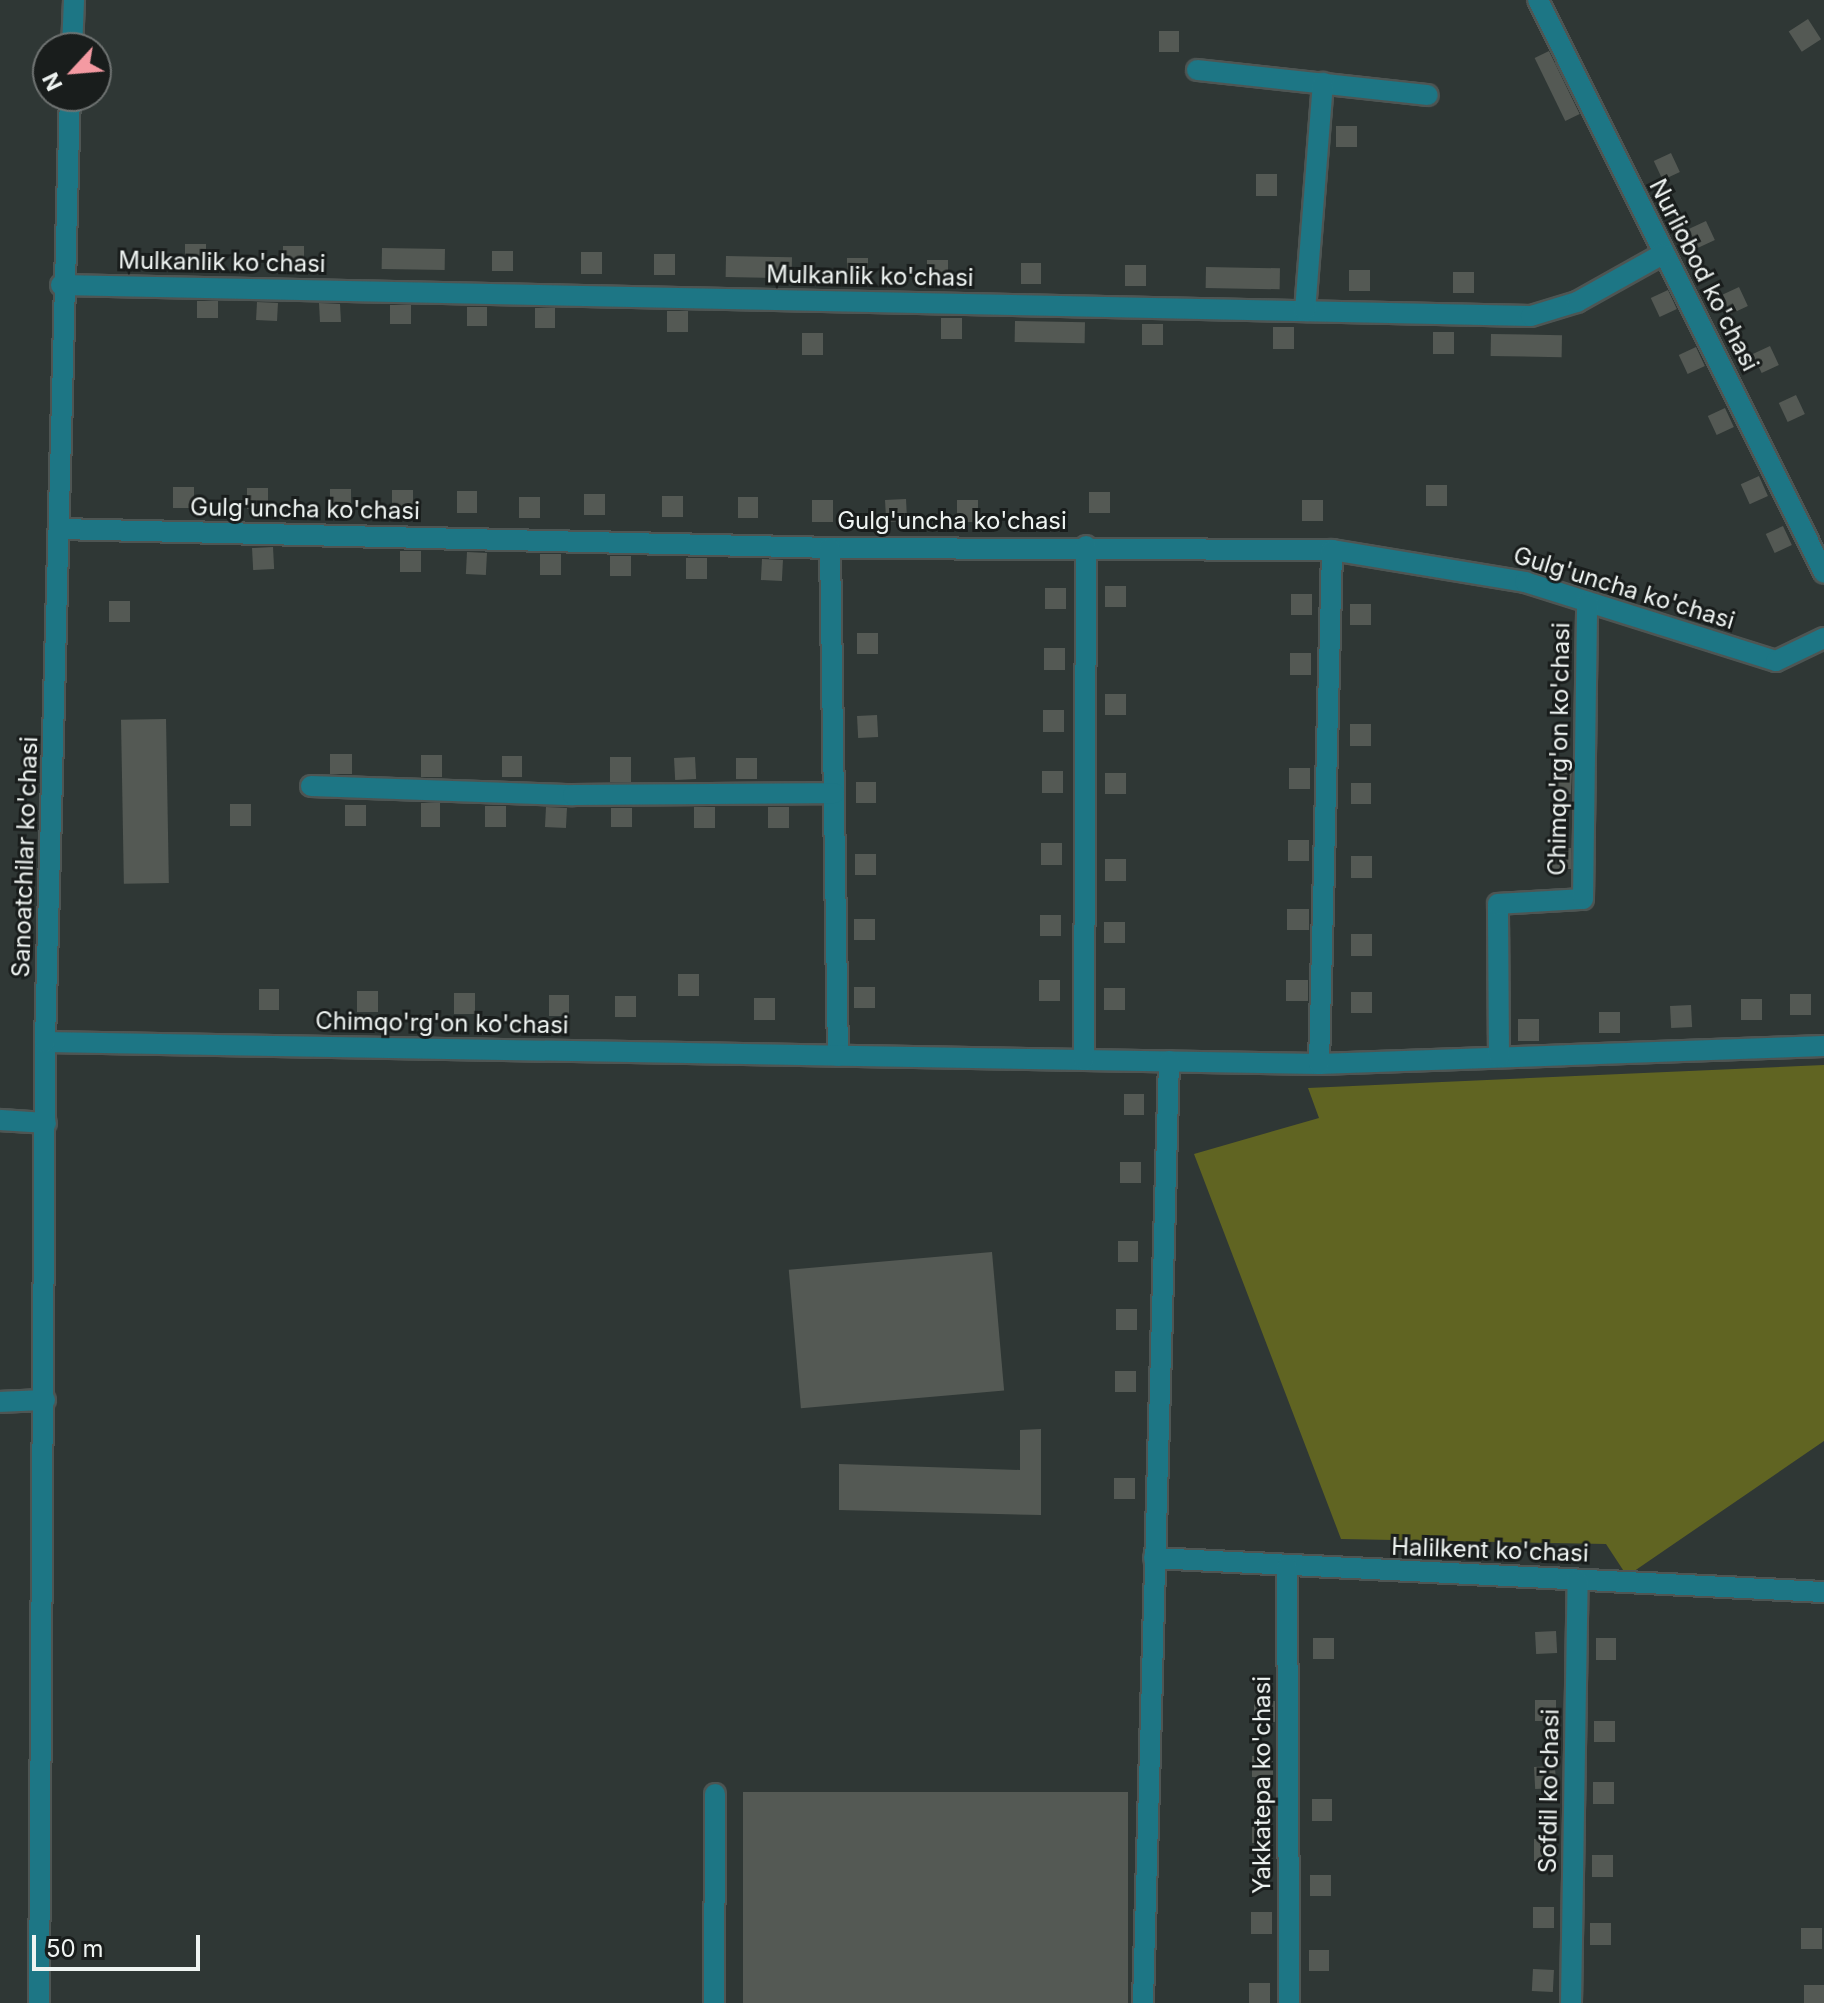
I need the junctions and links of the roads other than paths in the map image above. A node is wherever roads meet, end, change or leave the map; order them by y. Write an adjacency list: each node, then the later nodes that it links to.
1 (74, 0): 3 (street)
2 (1538, 0): 8 (street, Nurliobod ko'chasi)
3 (73, 32)
4 (1197, 70): 5 (street)
5 (1323, 83): 6 (street); 10 (street)
6 (1428, 95)
7 (69, 112): 9 (street, Sanoatchilar ko'chasi)
8 (1663, 254): 10 (street, Mulkanlik ko'chasi); 15 (street, Nurliobod ko'chasi)
9 (61, 285): 10 (street, Mulkanlik ko'chasi); 11 (street, Sanoatchilar ko'chasi)
10 (1305, 311)
11 (60, 529): 13 (street, Gulg'uncha ko'chasi); 20 (street, Sanoatchilar ko'chasi)
12 (1086, 546): 13 (street, Gulg'uncha ko'chasi); 14 (street, Gulg'uncha ko'chasi); 24 (street)
13 (830, 548): 19 (street)
14 (1332, 550): 16 (street, Gulg'uncha ko'chasi); 26 (street)
15 (1824, 573)
16 (1587, 602): 17 (street, Gulg'uncha ko'chasi); 23 (street, Chimqo'rg'on ko'chasi)
17 (1824, 638)
18 (311, 786): 19 (street)
19 (834, 793): 22 (street)
20 (45, 1042): 22 (street, Chimqo'rg'on ko'chasi); 28 (street, Sanoatchilar ko'chasi)
21 (1824, 1046): 23 (street, Chimqo'rg'on ko'chasi)
22 (838, 1056): 24 (street, Chimqo'rg'on ko'chasi)
23 (1499, 1057): 26 (street, Chimqo'rg'on ko'chasi)
24 (1084, 1060): 25 (street, Chimqo'rg'on ko'chasi)
25 (1169, 1061): 26 (street, Chimqo'rg'on ko'chasi); 31 (street)
26 (1319, 1064)
27 (0, 1120): 28 (street)
28 (46, 1123): 29 (street, Sanoatchilar ko'chasi)
29 (45, 1400): 30 (street); 36 (street, Sanoatchilar ko'chasi)
30 (0, 1402)
31 (1154, 1558): 32 (street, Halilkent ko'chasi); 38 (street)
32 (1287, 1567): 33 (street, Halilkent ko'chasi); 39 (street, Yakkatepa ko'chasi)
33 (1578, 1580): 34 (street, Halilkent ko'chasi); 40 (street, Sofdil ko'chasi)
34 (1824, 1592)
35 (715, 1794): 37 (street)
36 (39, 2003)
37 (714, 2003)
38 (1143, 2003)
39 (1289, 2003)
40 (1571, 2003)

